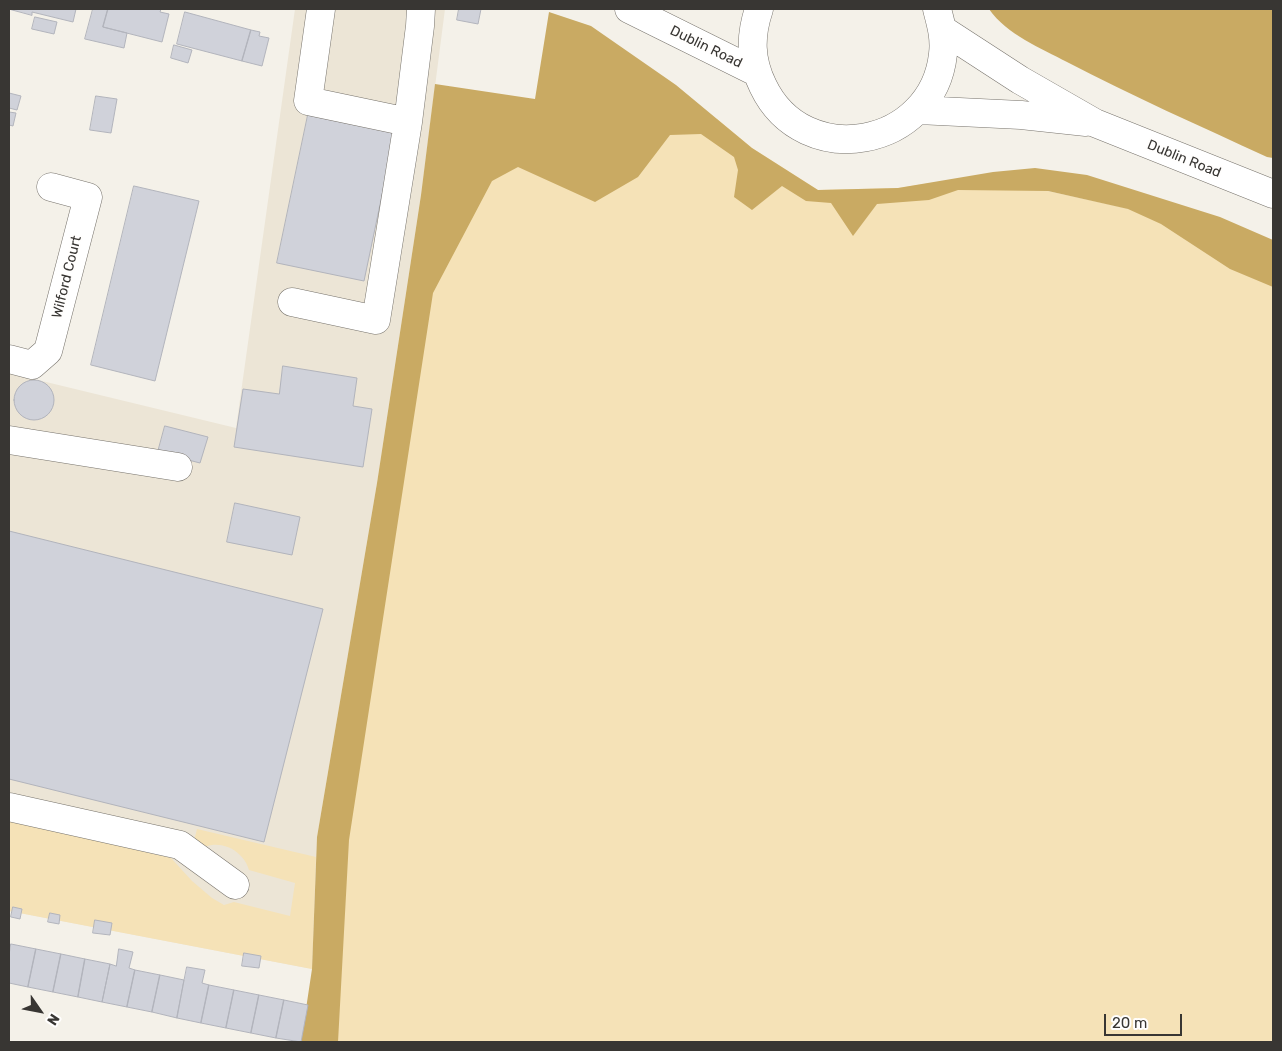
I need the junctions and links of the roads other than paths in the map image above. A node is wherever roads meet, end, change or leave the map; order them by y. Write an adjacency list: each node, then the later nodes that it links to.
1 (322, 9): 8 (main road)
2 (421, 9): 8 (main road)
3 (628, 9): 6 (main road, Dublin Road)
4 (759, 9): 6 (main road)
5 (940, 19): 7 (main road); 9 (main road, Dublin Road)
6 (756, 72): 7 (main road)
7 (918, 110): 9 (main road, Dublin Road)
8 (408, 122): 12 (main road)
9 (1095, 123): 11 (main road, Dublin Road)
10 (51, 187): 13 (main road, Wilford Court)
11 (1273, 194)
12 (292, 302)
13 (9, 359)
14 (9, 440): 15 (main road)
15 (178, 467)
16 (9, 807): 17 (main road)
17 (235, 885)

